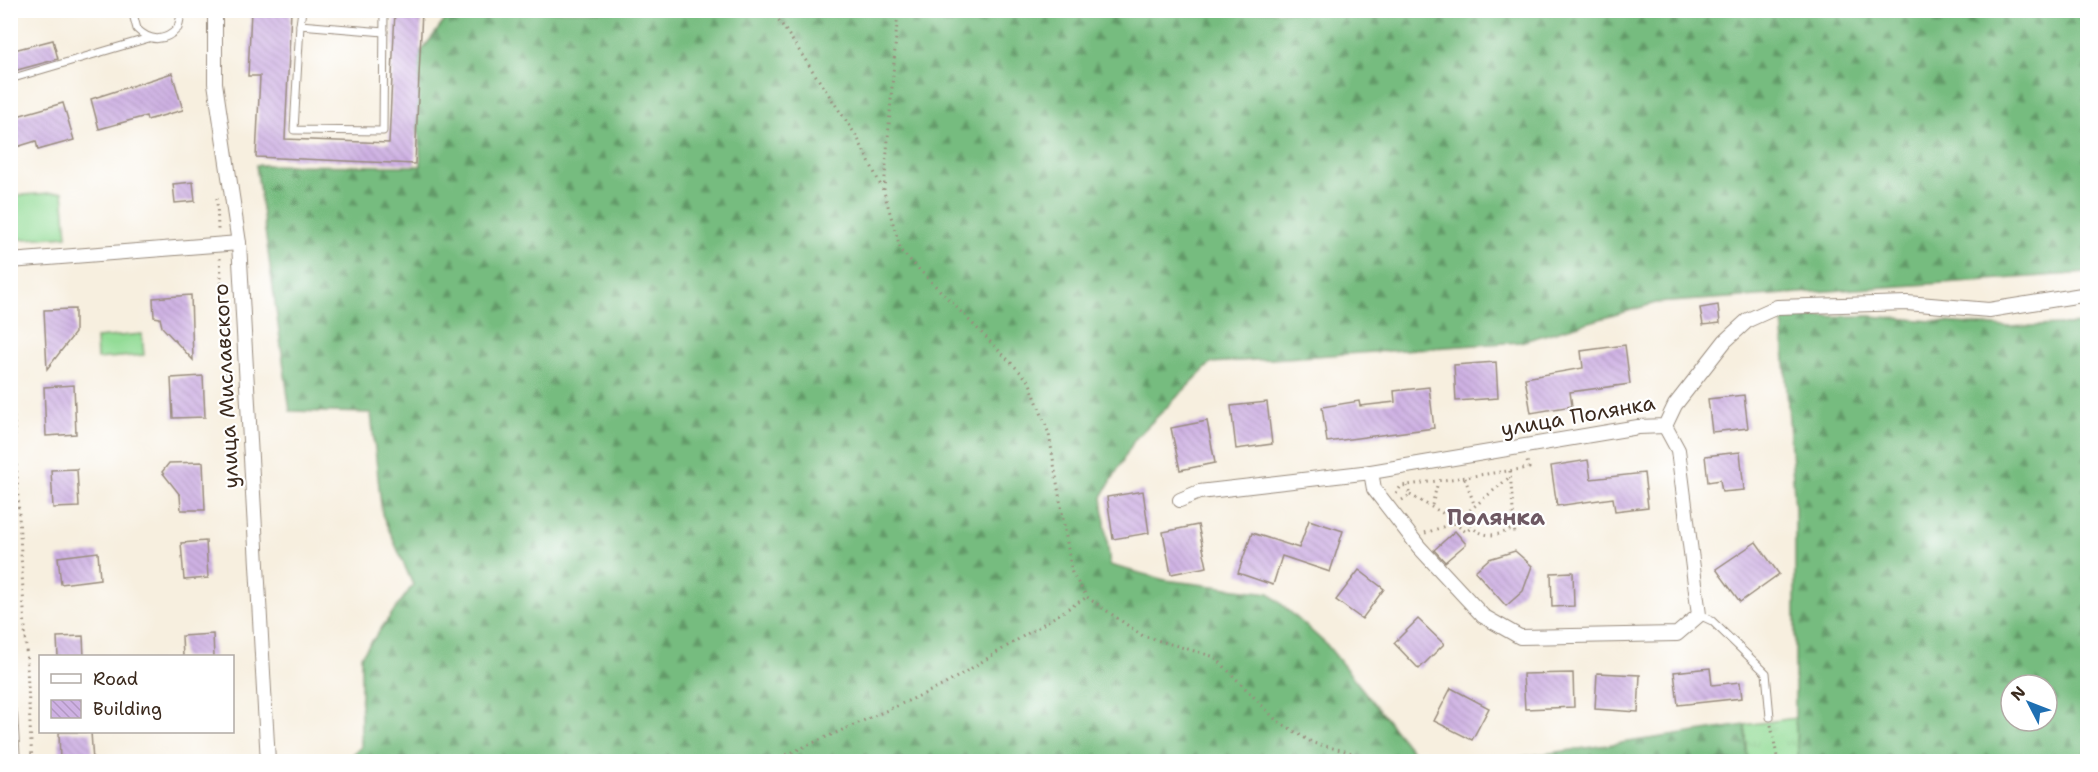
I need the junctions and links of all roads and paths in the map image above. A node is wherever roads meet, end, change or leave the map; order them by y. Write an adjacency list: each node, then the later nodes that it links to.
1 (132, 10): 10 (lane)
2 (182, 10): 10 (lane)
3 (215, 10): 13 (street, улица Миславского)
4 (302, 10): 8 (lane)
5 (384, 10): 9 (lane)
6 (772, 10): 12 (path)
7 (898, 10): 12 (path)
8 (300, 26): 9 (lane); 9 (lane)
9 (384, 32)
10 (149, 38): 11 (lane)
11 (10, 79)
12 (884, 192): 37 (path)
13 (239, 243): 14 (street); 43 (street, улица Миславского)
14 (10, 261)
15 (2088, 294): 17 (street, улица Полянка)
16 (10, 345): 42 (path)
17 (1665, 426): 18 (street, улица Полянка); 38 (street)
18 (1523, 448): 19 (path); 20 (street, улица Полянка)
19 (1510, 471): 21 (path); 22 (path)
20 (1371, 472): 26 (street, улица Полянка); 38 (street)
21 (1511, 476): 28 (path); 35 (path)
22 (1465, 478): 23 (path); 28 (path)
23 (1438, 482): 24 (path); 29 (path)
24 (1407, 486): 25 (path); 27 (path)
25 (1410, 495): 27 (path); 29 (path)
26 (1180, 500)
27 (1400, 501): 30 (path)
28 (1474, 504): 31 (path)
29 (1432, 505): 32 (path)
30 (1406, 509)
31 (1464, 515): 32 (path); 34 (path)
32 (1454, 521): 33 (path); 34 (path)
33 (1419, 525)
34 (1472, 527): 35 (path)
35 (1514, 527): 36 (path)
36 (1515, 536)
37 (1087, 597): 44 (path); 45 (path)
38 (1699, 615): 40 (lane)
39 (10, 714): 41 (street)
40 (1770, 717): 46 (path)
41 (13, 762)
42 (32, 762)
43 (268, 762)
44 (770, 762)
45 (1388, 762)
46 (1778, 762)

